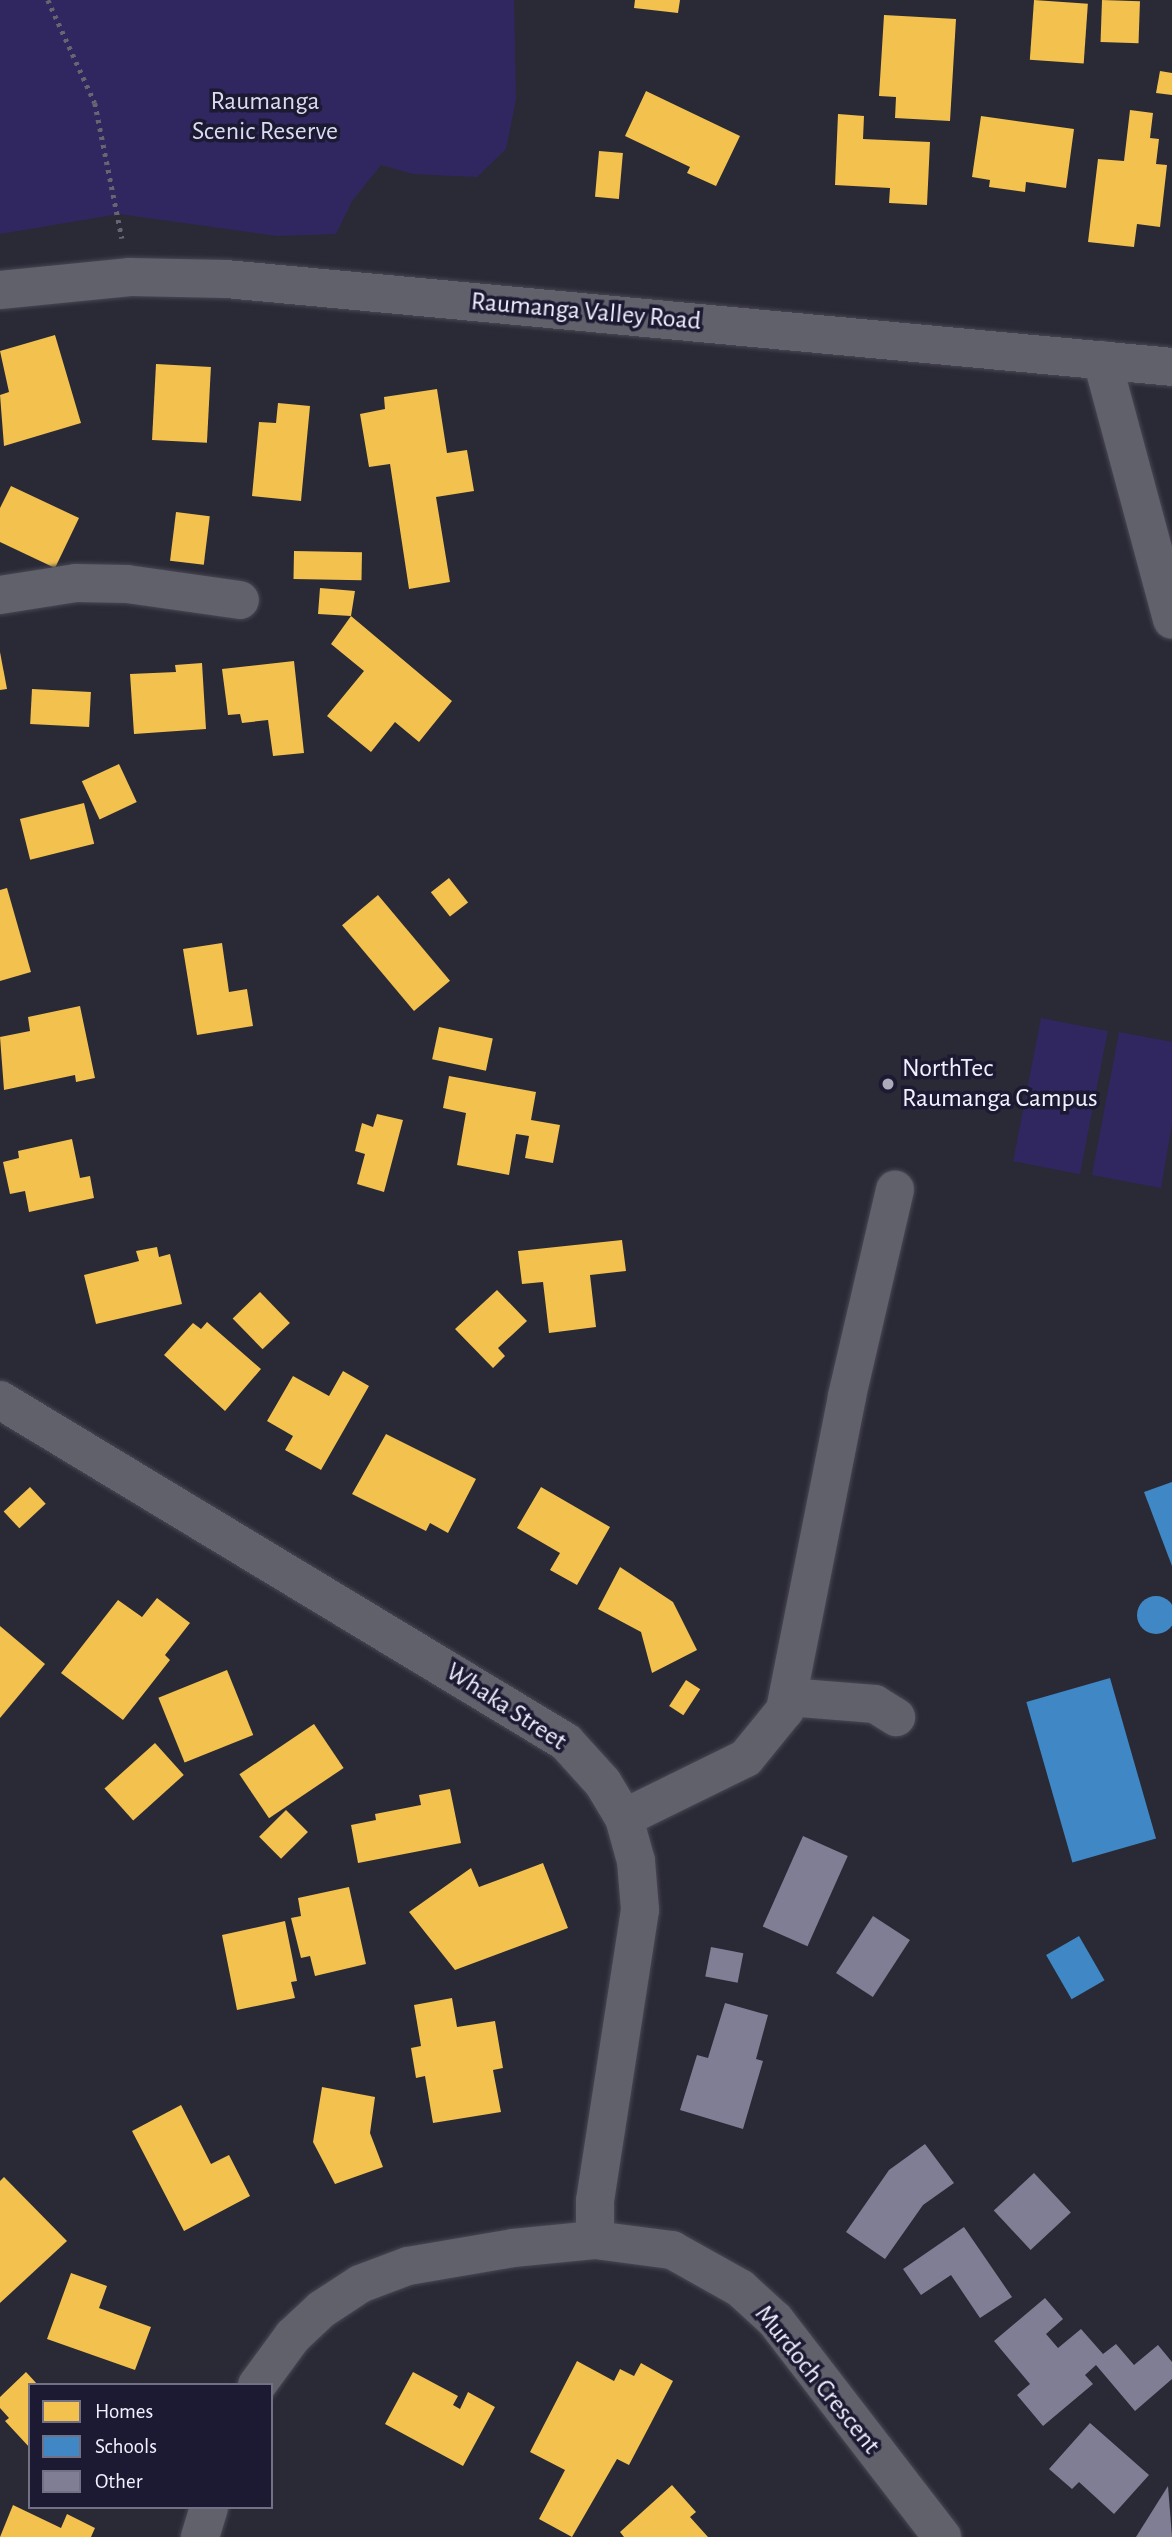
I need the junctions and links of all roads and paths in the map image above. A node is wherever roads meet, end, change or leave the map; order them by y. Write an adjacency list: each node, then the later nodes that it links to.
1 (48, 0): 2 (path)
2 (130, 277): 3 (street, Raumanga Valley Road); 4 (street, Raumanga Valley Road)
3 (0, 290)
4 (1102, 360): 5 (street, Raumanga Valley Road); 8 (street)
5 (1172, 367)
6 (0, 595): 7 (street)
7 (240, 600)
8 (1172, 620)
9 (895, 1190): 11 (street)
10 (0, 1401): 13 (street, Whaka Street)
11 (788, 1697): 12 (street); 13 (street)
12 (896, 1717)
13 (624, 1818): 14 (street, Whaka Street)
14 (595, 2240): 15 (street, Murdoch Crescent); 18 (street, Murdoch Crescent)
15 (258, 2383)
16 (208, 2509): 17 (street)
17 (200, 2537)
18 (942, 2537)

